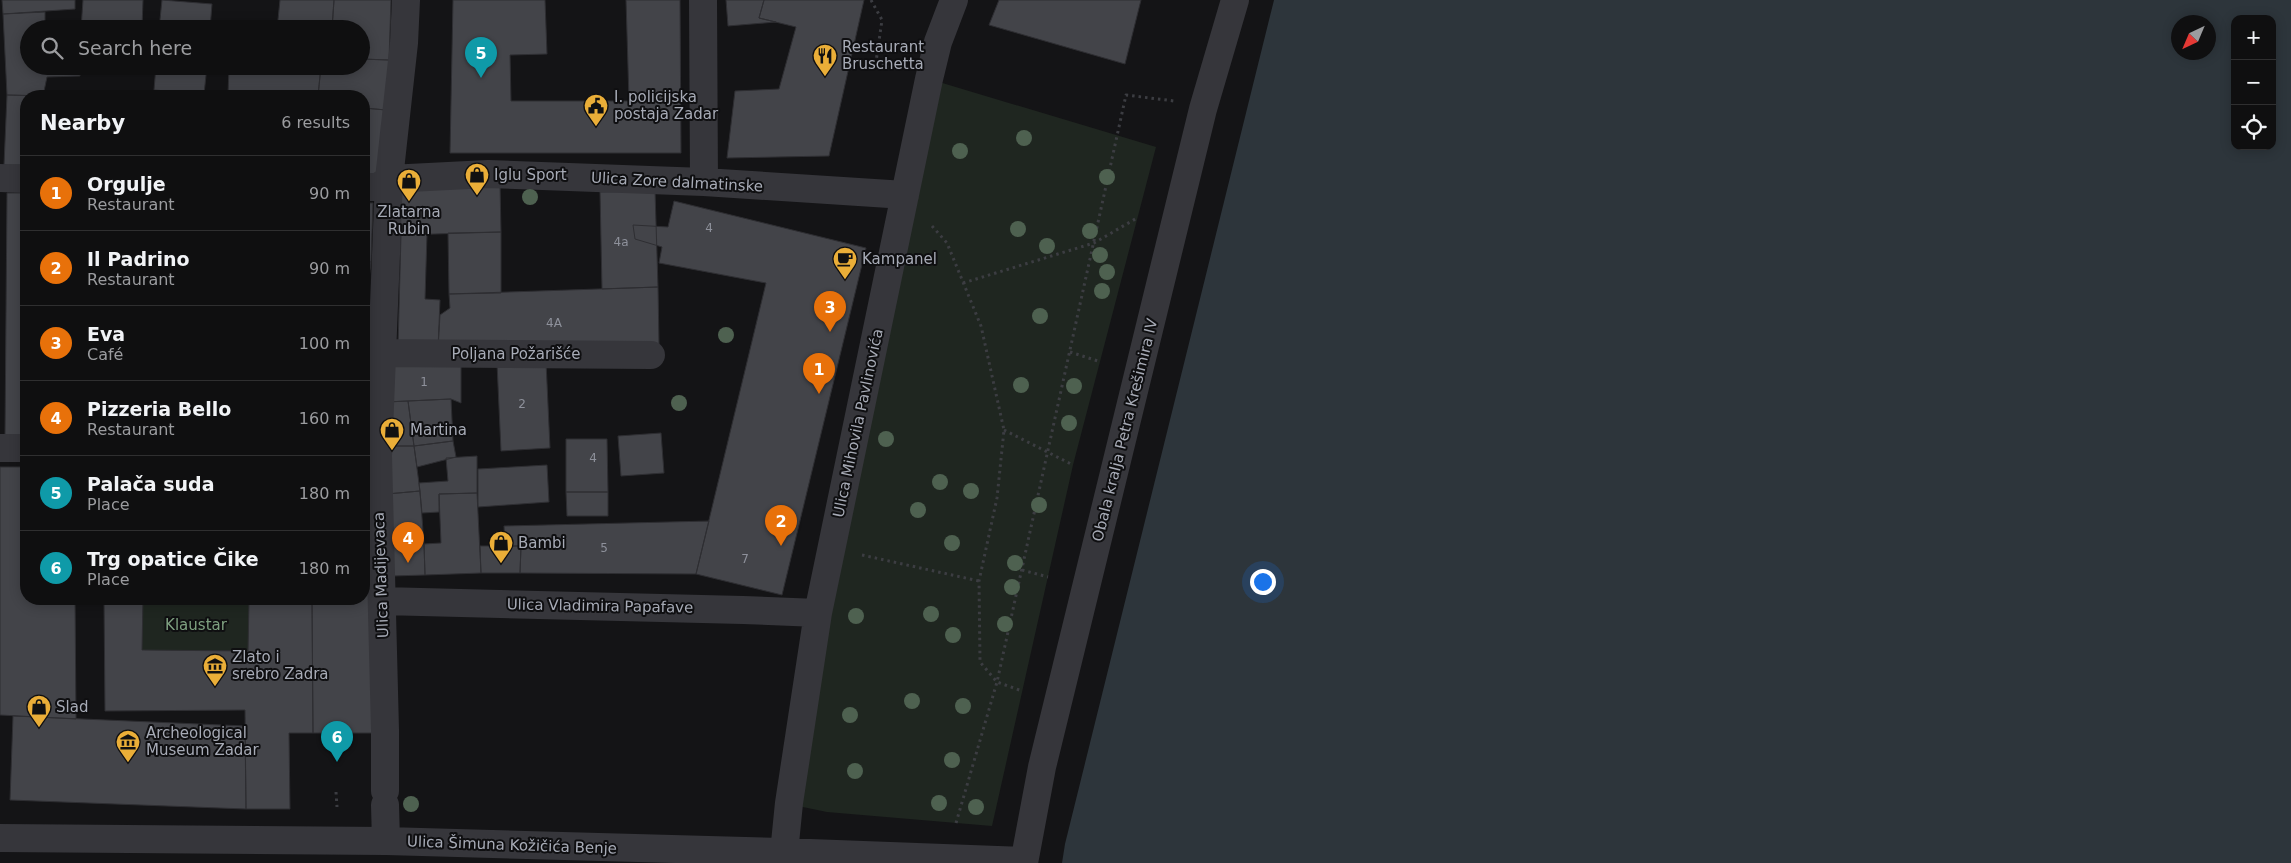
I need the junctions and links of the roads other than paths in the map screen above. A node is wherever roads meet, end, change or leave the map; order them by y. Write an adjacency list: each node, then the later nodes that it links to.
1 (406, 0): 8 (street, Ulica Madijevaca)
2 (703, 0): 7 (street)
3 (954, 0): 9 (street, Ulica Mihovila Pavlinovića)
4 (1235, 0): 19 (street, Obala kralja Petra Krešimira IV)
5 (0, 178): 6 (street)
6 (20, 179)
7 (704, 182): 8 (street, Ulica Zore dalmatinske); 9 (street, Ulica Zore dalmatinske)
8 (376, 183): 10 (street, Ulica Madijevaca)
9 (905, 195): 15 (street, Ulica Mihovila Pavlinovića)
10 (381, 353): 11 (street, Poljana Požarišće); 14 (street, Ulica Madijevaca)
11 (651, 355)
12 (0, 448): 13 (street)
13 (20, 448)
14 (382, 601): 15 (street, Ulica Vladimira Papafave); 17 (street, Ulica Madijevaca)
15 (818, 613): 18 (street, Ulica Mihovila Pavlinovića)
16 (0, 838): 17 (street, Ulica Šimuna Kožičića Benje)
17 (391, 849): 18 (street, Ulica Šimuna Kožičića Benje)
18 (783, 857): 19 (street, Ulica Šimuna Kožičića Benje)
19 (1024, 862)

